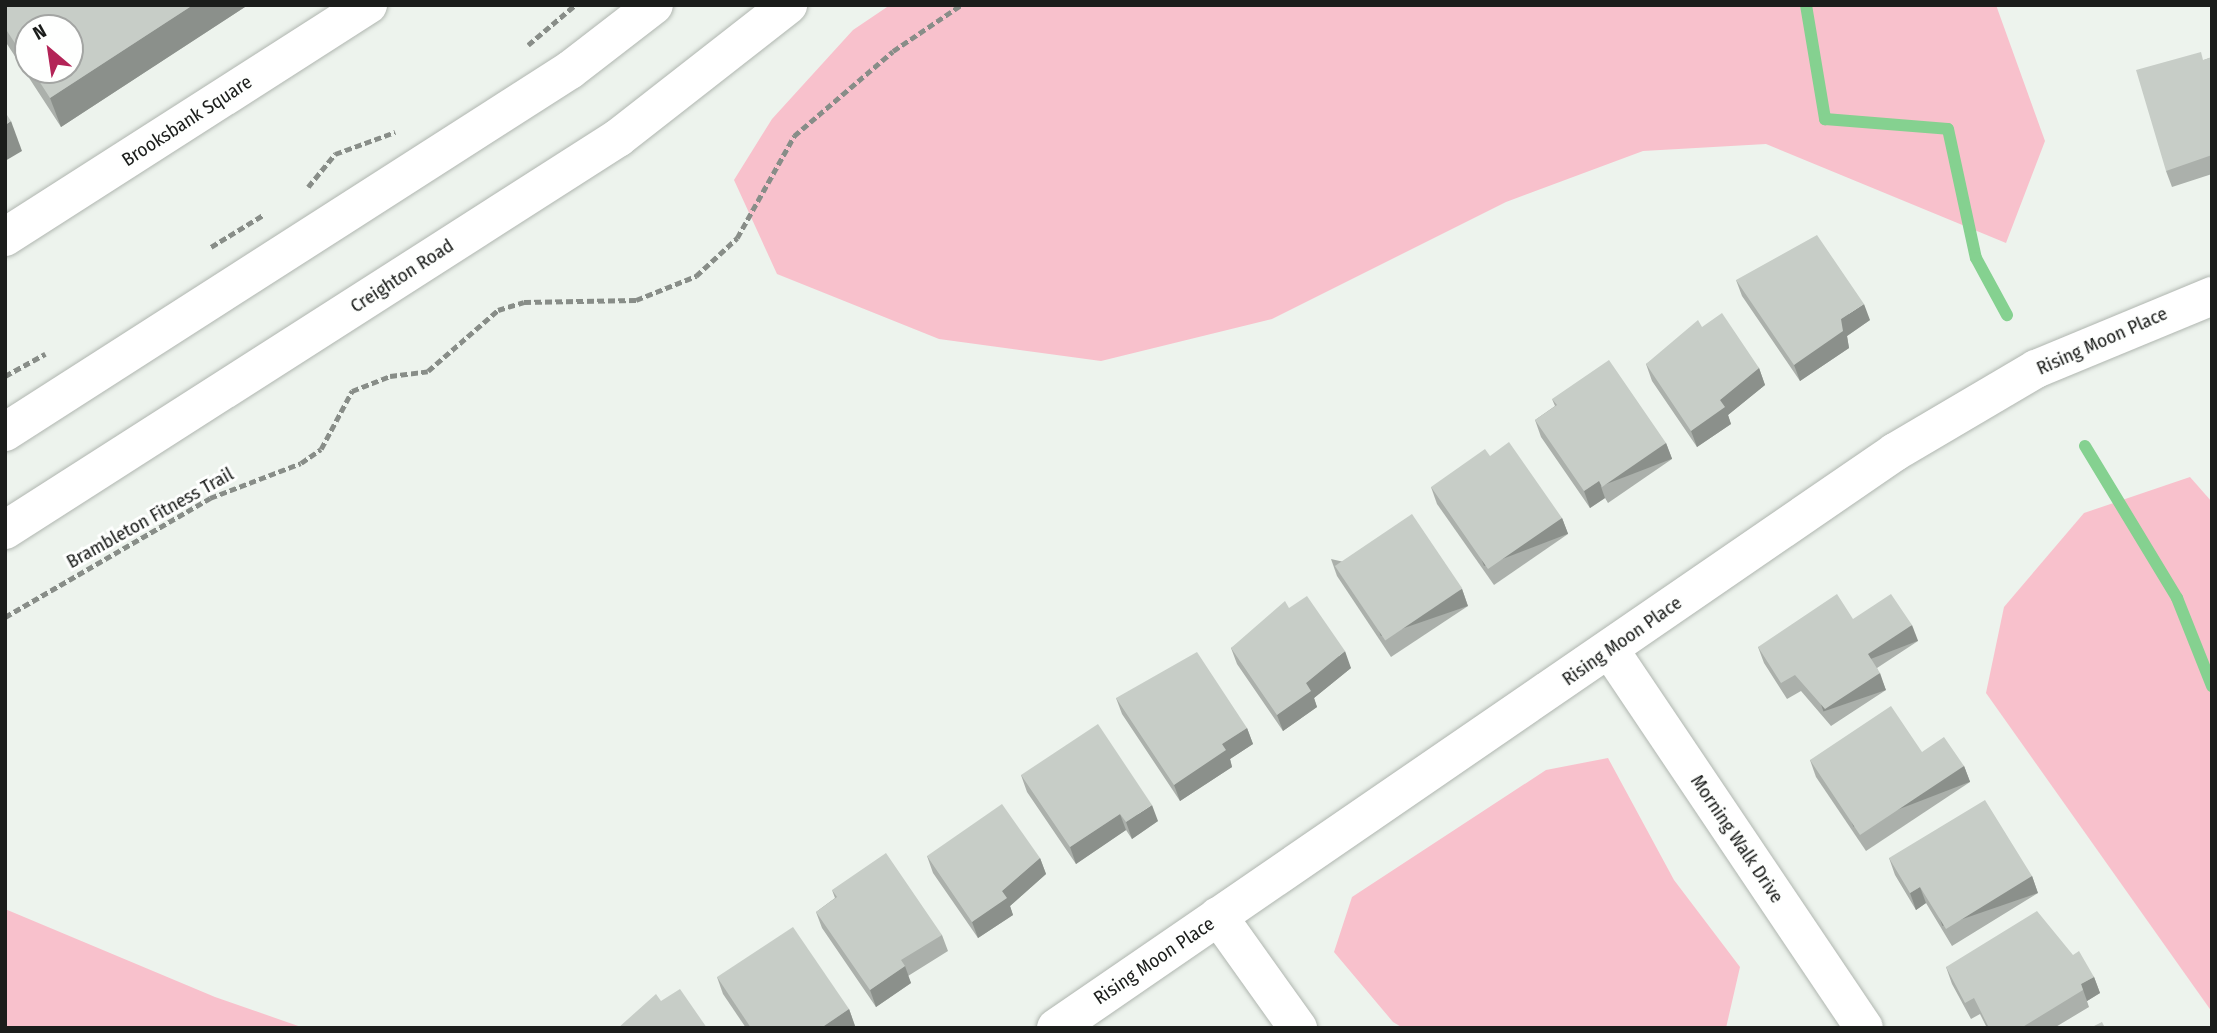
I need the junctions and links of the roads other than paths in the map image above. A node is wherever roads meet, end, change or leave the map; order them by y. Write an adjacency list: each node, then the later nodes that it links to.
1 (368, 5): 4 (street, Brooksbank Square)
2 (654, 5): 6 (street)
3 (772, 10): 7 (street, Creighton Road)
4 (5, 237)
5 (2212, 296): 8 (street, Rising Moon Place)
6 (5, 432)
7 (5, 530)
8 (1610, 650): 9 (street, Rising Moon Place); 12 (street, Morning Walk Drive)
9 (1219, 916): 10 (street, Rising Moon Place); 11 (street)
10 (1056, 1028)
11 (1298, 1028)
12 (1864, 1028)

